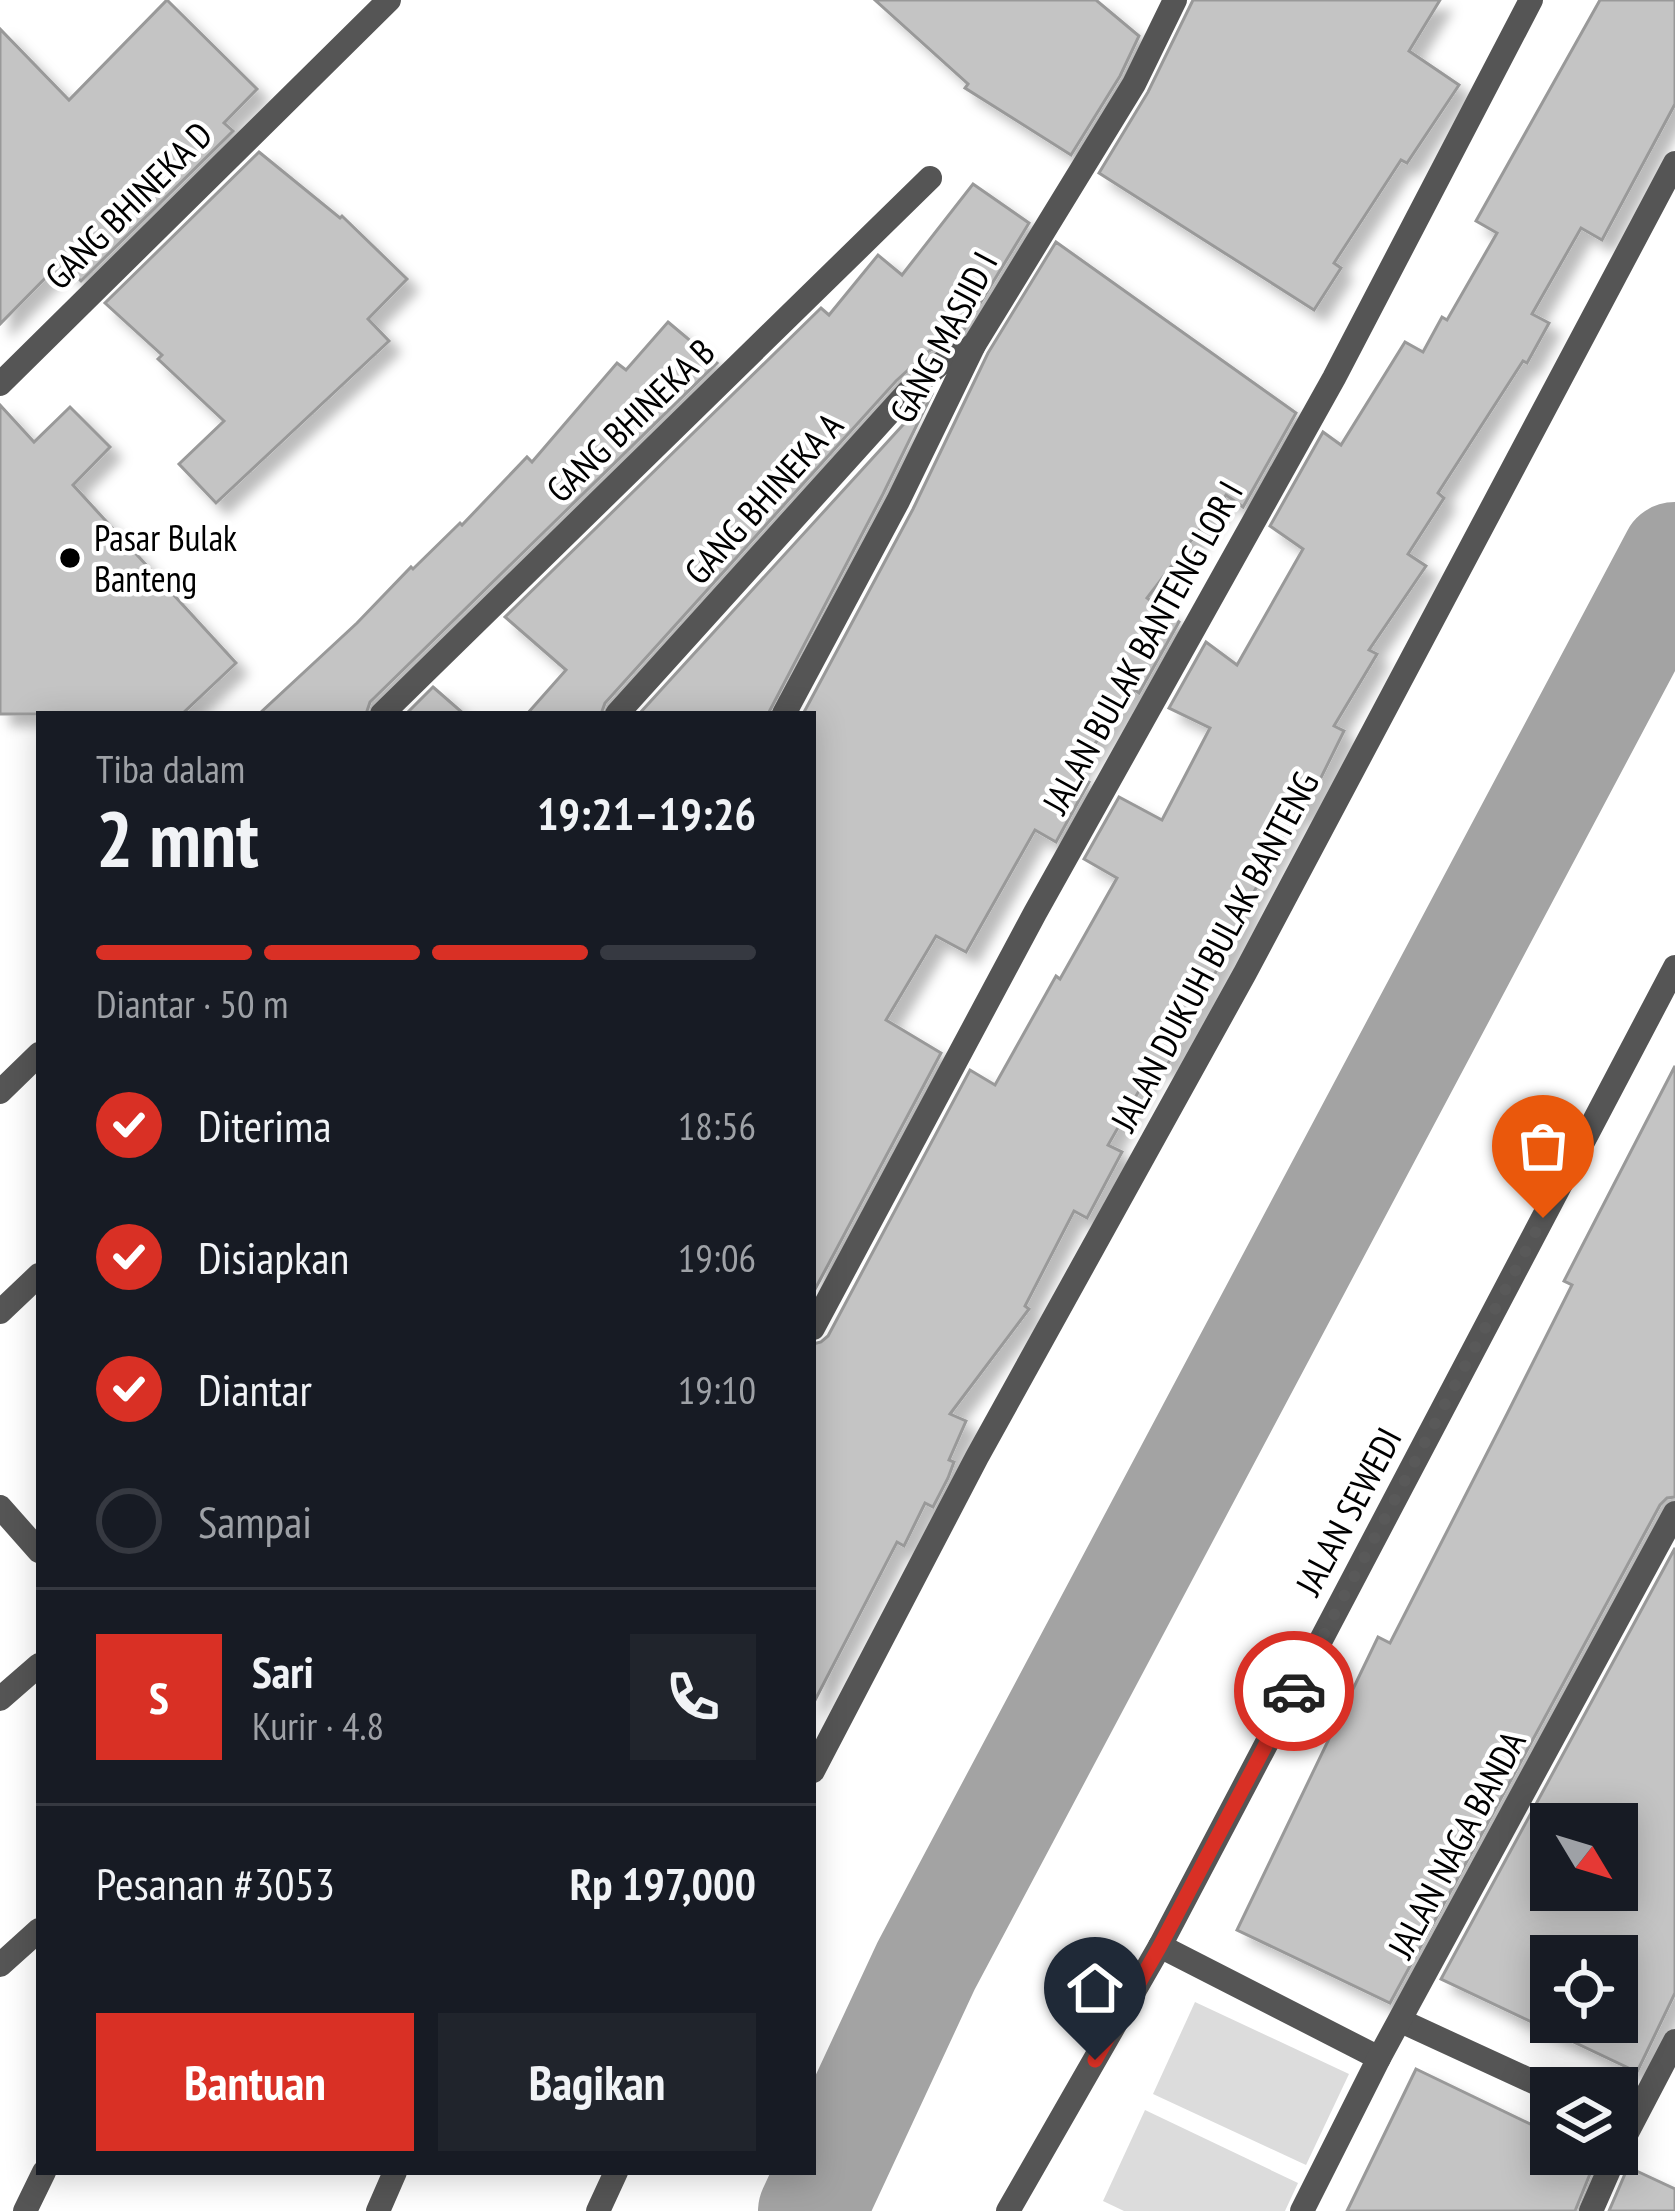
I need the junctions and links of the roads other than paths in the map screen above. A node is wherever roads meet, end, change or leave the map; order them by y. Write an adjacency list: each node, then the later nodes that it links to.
1 (389, 0): 7 (street, GANG BHINEKA D)
2 (1174, 0): 6 (street, GANG MASJID I)
3 (1531, 0): 16 (street, JALAN BULAK BANTENG LOR I)
4 (1675, 163): 22 (street, JALAN DUKUH BULAK BANTENG)
5 (930, 178): 8 (street, GANG BHINEKA B)
6 (974, 345): 9 (street, GANG BHINEKA A); 10 (street, GANG MASJID I)
7 (0, 384)
8 (385, 711)
9 (620, 711)
10 (786, 711)
11 (1675, 967): 24 (street, JALAN SEWEDI)
12 (36, 1057): 13 (street)
13 (0, 1092)
14 (36, 1278): 15 (street)
15 (0, 1312)
16 (816, 1322)
17 (0, 1507): 19 (street)
18 (1675, 1513): 26 (street, JALAN NAGA BANDA)
19 (36, 1548)
20 (36, 1668): 21 (street)
21 (0, 1700)
22 (816, 1765)
23 (36, 1933): 25 (street)
24 (1160, 1946): 28 (street); 38 (street, JALAN SEWEDI)
25 (0, 1965)
26 (1401, 2021): 28 (street, JALAN NAGA BANDA); 29 (street)
27 (1675, 2041): 30 (street)
28 (1379, 2057): 39 (street, JALAN NAGA BANDA)
29 (1530, 2080)
30 (1638, 2099)
31 (43, 2175): 35 (street)
32 (394, 2175): 36 (street)
33 (615, 2175): 37 (street)
34 (1607, 2175): 40 (street)
35 (25, 2211)
36 (378, 2211)
37 (598, 2211)
38 (1008, 2211)
39 (1302, 2211)
40 (1591, 2211)

